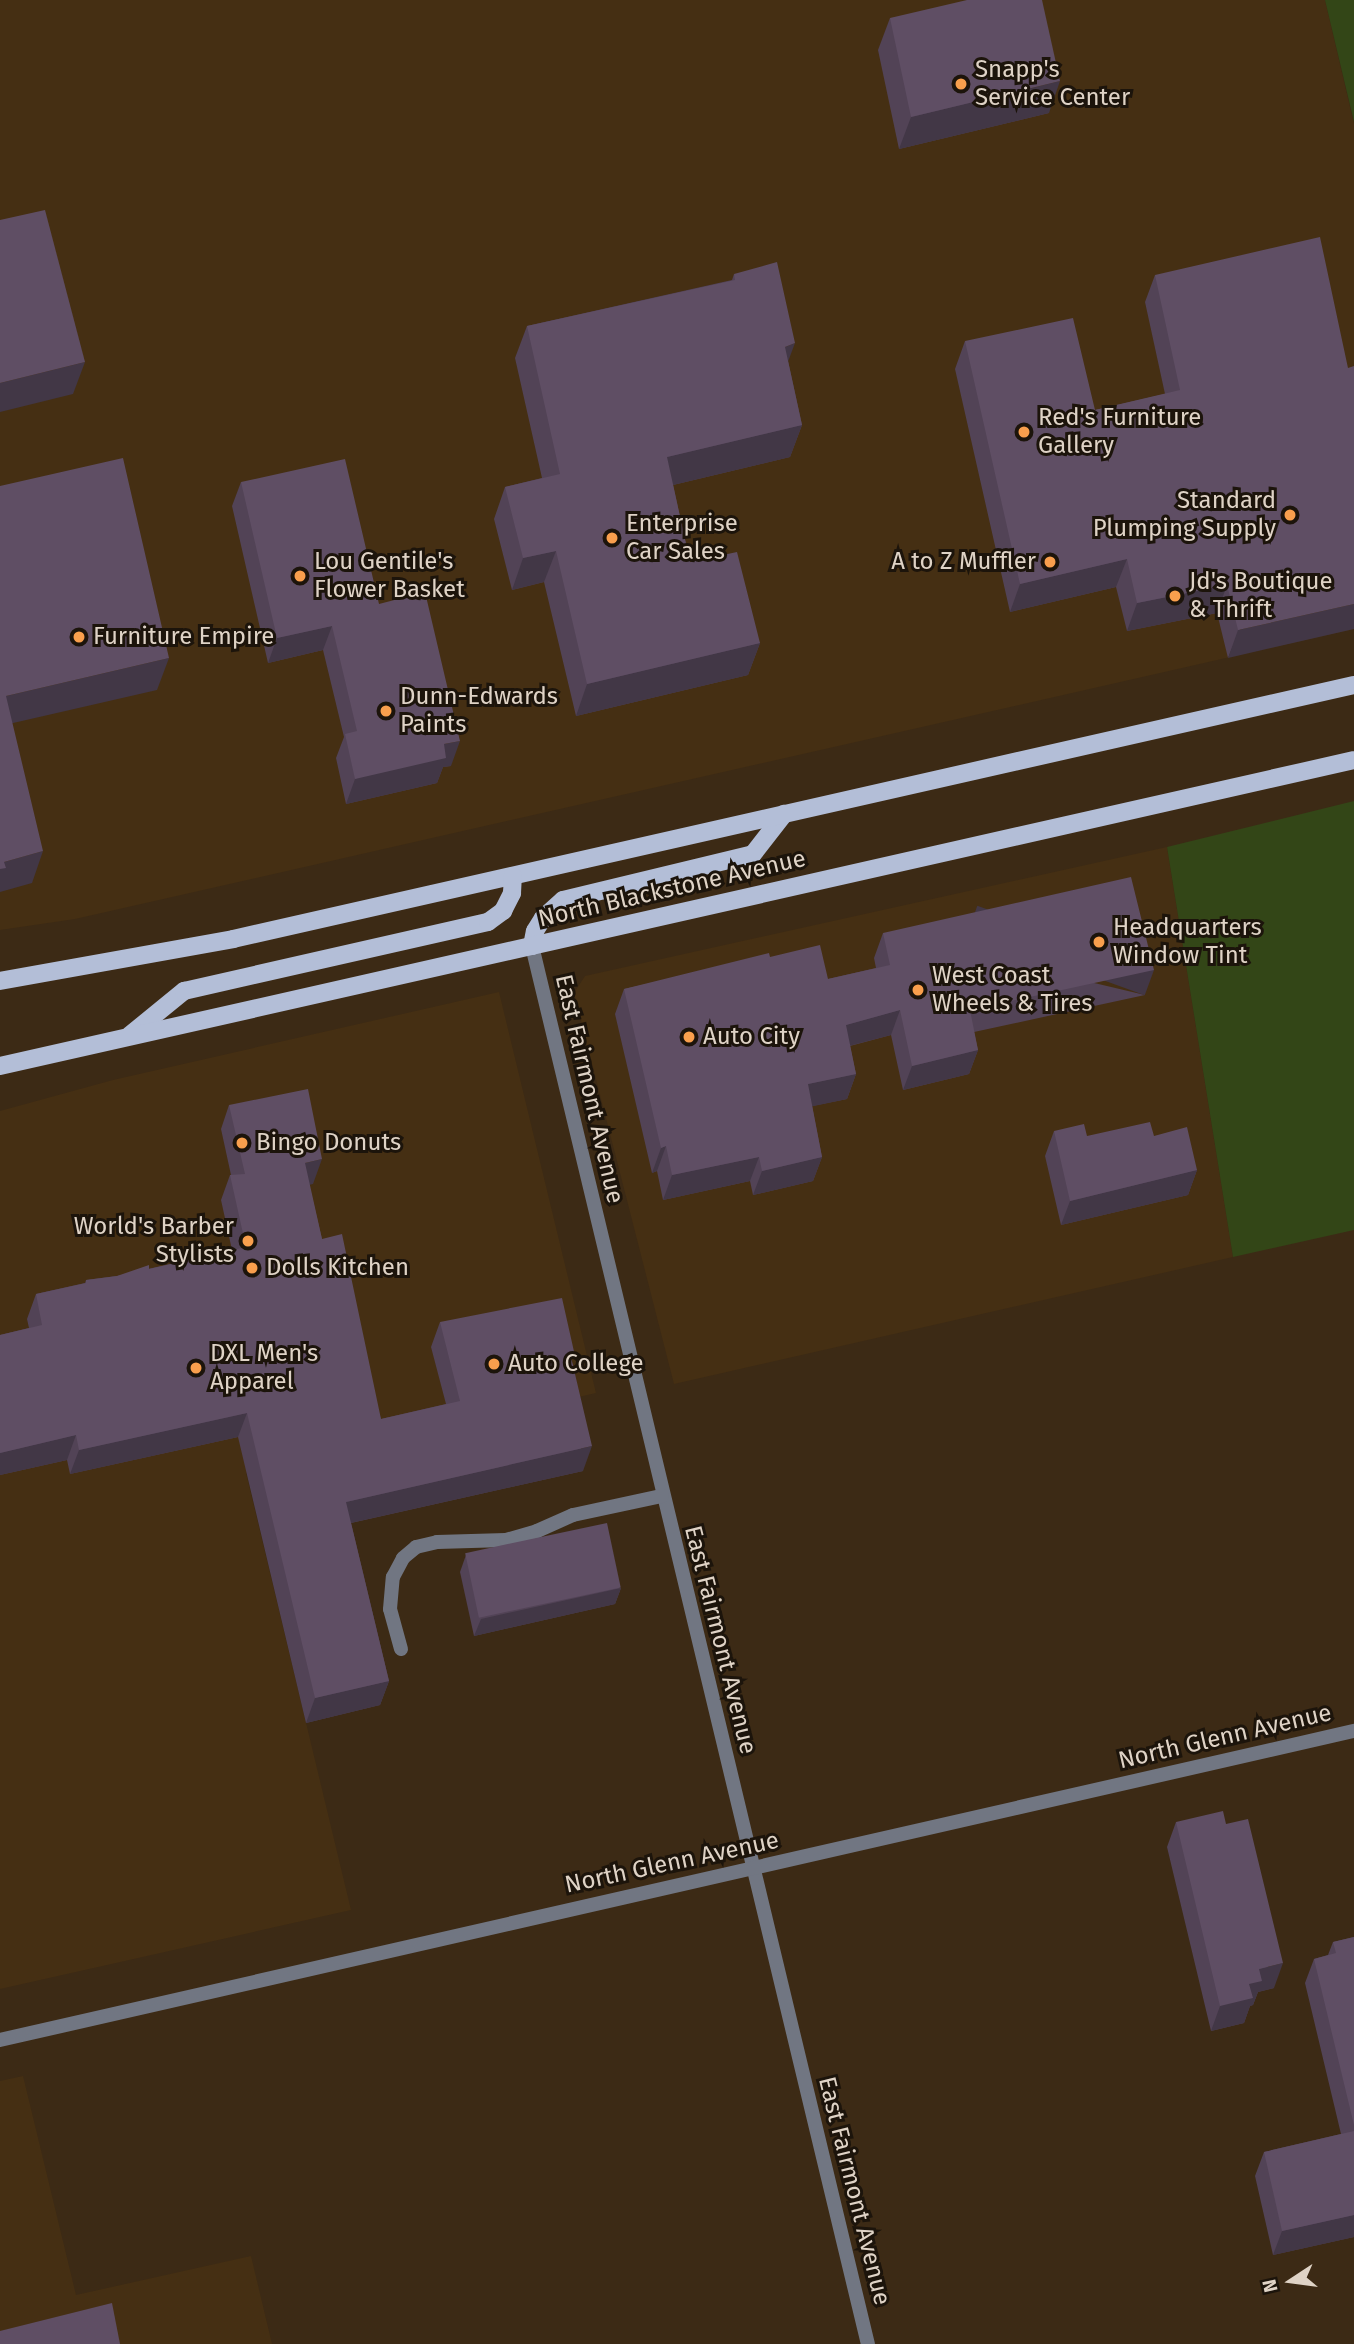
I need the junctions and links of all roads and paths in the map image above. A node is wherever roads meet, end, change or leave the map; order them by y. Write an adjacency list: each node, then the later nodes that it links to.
1 (1354, 685): 3 (main road, North Blackstone Avenue)
2 (1354, 760): 5 (main road, North Blackstone Avenue)
3 (784, 814): 4 (main road, North Blackstone Avenue); 5 (main road)
4 (513, 876): 6 (main road, North Blackstone Avenue); 7 (main road)
5 (532, 946): 7 (main road, North Blackstone Avenue); 9 (street, East Fairmont Avenue)
6 (0, 981)
7 (127, 1037): 8 (main road, North Blackstone Avenue)
8 (0, 1066)
9 (662, 1496): 10 (street); 12 (street, East Fairmont Avenue)
10 (401, 1649)
11 (1354, 1731): 12 (street, North Glenn Avenue)
12 (752, 1870): 13 (street, North Glenn Avenue); 14 (street, East Fairmont Avenue)
13 (0, 2040)
14 (868, 2344)

